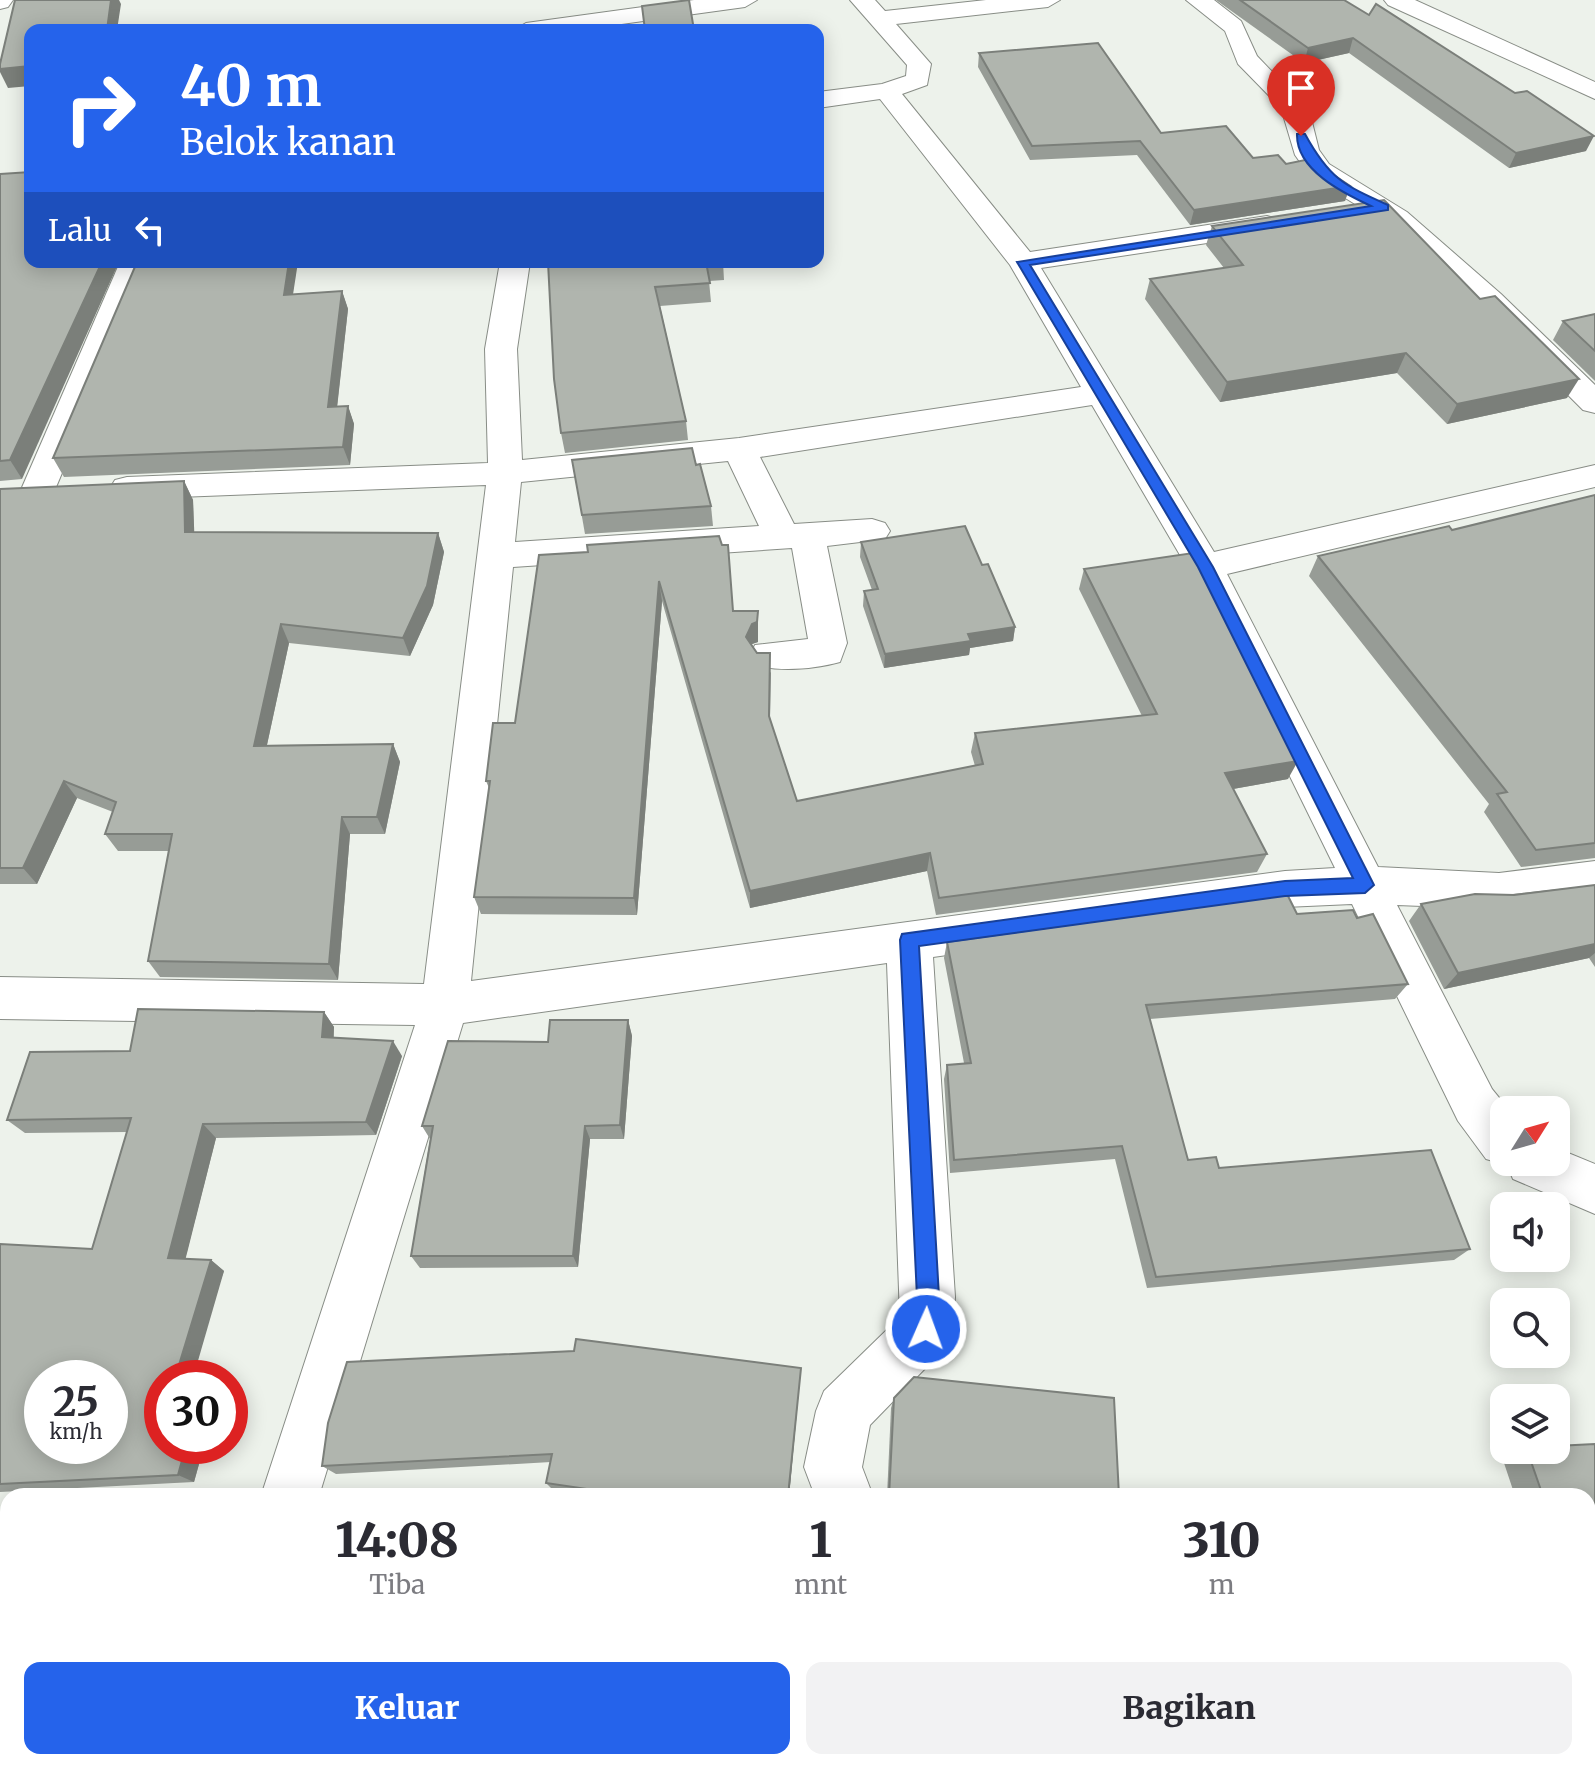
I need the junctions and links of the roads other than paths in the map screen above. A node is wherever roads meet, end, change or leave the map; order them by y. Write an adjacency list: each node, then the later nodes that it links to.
1 (745, 0): 6 (street)
2 (1048, 0): 5 (street)
3 (1198, 0): 10 (street)
4 (1396, 0): 8 (street)
5 (870, 10): 7 (street)
6 (570, 24)
7 (886, 91): 9 (street); 13 (street)
8 (1595, 91)
9 (824, 99)
10 (1384, 207): 11 (street); 17 (street)
11 (1337, 214)
12 (1290, 221): 13 (street)
13 (1023, 262): 16 (street)
14 (133, 268): 21 (street)
15 (514, 268): 19 (street)
16 (1099, 394): 18 (street); 26 (street)
17 (1595, 403)
18 (739, 449): 19 (street); 24 (street)
19 (505, 473): 21 (street); 25 (street)
20 (1595, 476): 26 (street)
21 (68, 491): 22 (street)
22 (0, 494)
23 (872, 531): 24 (street)
24 (794, 536): 25 (street); 27 (street)
25 (496, 556): 32 (street)
26 (1205, 567): 29 (street)
27 (769, 655)
28 (1595, 879): 29 (street)
29 (1365, 885): 30 (street); 33 (street)
30 (909, 940): 32 (street); 37 (street)
31 (0, 998): 32 (street)
32 (445, 1005): 36 (street)
33 (1490, 1124)
34 (1564, 1176): 35 (street)
35 (1595, 1189)
36 (293, 1488)
37 (841, 1488)

